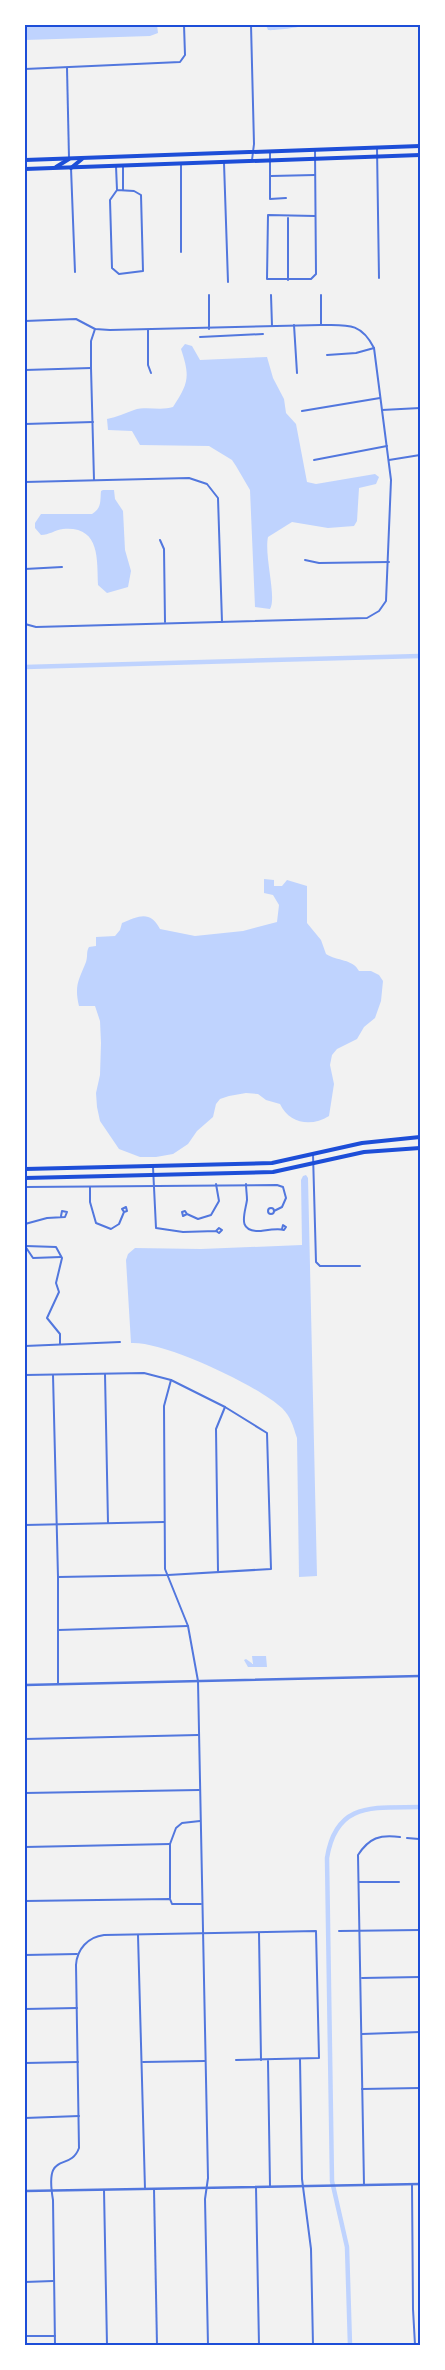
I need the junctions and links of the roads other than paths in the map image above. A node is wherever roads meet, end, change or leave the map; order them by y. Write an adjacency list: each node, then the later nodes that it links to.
1 (184, 25): 3 (street)
2 (252, 25): 8 (street)
3 (67, 68): 4 (street); 13 (street)
4 (25, 69)
5 (420, 146): 6 (main road)
6 (376, 148): 7 (main road); 11 (street)
7 (314, 150): 9 (main road); 14 (street)
8 (253, 152): 9 (main road); 12 (main road); 17 (street)
9 (270, 152): 16 (street)
10 (420, 155): 11 (main road)
11 (376, 156): 14 (main road); 34 (street)
12 (84, 158): 13 (main road); 23 (main road)
13 (68, 159): 15 (main road); 22 (main road)
14 (315, 159): 16 (main road); 25 (street)
15 (25, 160)
16 (270, 161): 17 (main road); 26 (street)
17 (252, 162): 18 (main road)
18 (224, 163): 19 (main road); 36 (street)
19 (181, 164): 20 (main road); 32 (street)
20 (123, 165): 21 (main road); 28 (street)
21 (116, 166): 23 (main road); 27 (street)
22 (54, 168): 23 (main road); 24 (main road)
23 (71, 168): 33 (street)
24 (25, 169)
25 (315, 175): 26 (street); 30 (street)
26 (270, 176): 29 (street)
27 (117, 190): 28 (street); 28 (street)
28 (123, 190)
29 (286, 198)
30 (315, 216): 31 (street); 35 (street)
31 (288, 217): 35 (street); 35 (street)
32 (181, 252)
33 (74, 272)
34 (379, 278)
35 (288, 280)
36 (228, 282)
37 (271, 294): 42 (street)
38 (208, 295): 44 (street)
39 (321, 295): 41 (street)
40 (25, 321): 46 (street)
41 (321, 325): 43 (street); 51 (street)
42 (272, 326): 43 (street); 45 (street)
43 (294, 326): 56 (street)
44 (209, 328): 45 (street); 47 (street)
45 (235, 328): 49 (street)
46 (95, 329): 47 (street); 53 (street)
47 (148, 330): 55 (street)
48 (263, 334): 49 (street)
49 (235, 335): 50 (street)
50 (200, 336)
51 (374, 348): 52 (street); 57 (street)
52 (327, 355)
53 (91, 368): 54 (street); 61 (street)
54 (25, 370)
55 (151, 373)
56 (297, 373)
57 (380, 398): 59 (street); 60 (street)
58 (420, 408): 59 (street)
59 (382, 410): 63 (street)
60 (302, 411)
61 (93, 422): 62 (street); 67 (street)
62 (25, 424)
63 (387, 446): 65 (street); 66 (street)
64 (420, 455): 66 (street)
65 (314, 460)
66 (388, 460): 71 (street)
67 (94, 480): 68 (street); 75 (street)
68 (25, 482)
69 (160, 540): 74 (street)
70 (305, 560): 71 (street)
71 (389, 562): 75 (street)
72 (62, 566): 73 (street)
73 (25, 569)
74 (165, 622): 75 (street); 76 (street)
75 (222, 622)
76 (25, 624)
77 (420, 1138): 79 (main road)
78 (420, 1148): 80 (main road)
79 (312, 1154): 80 (street); 81 (main road)
80 (313, 1164): 83 (main road); 99 (street)
81 (153, 1167): 82 (main road); 83 (street)
82 (25, 1169)
83 (153, 1176): 84 (main road); 87 (street)
84 (25, 1178)
85 (216, 1184): 86 (street); 87 (street); 92 (street)
86 (246, 1184): 90 (street); 95 (street)
87 (153, 1185): 88 (street); 96 (street)
88 (90, 1186): 89 (street); 91 (street)
89 (25, 1187)
90 (274, 1211)
91 (124, 1212)
92 (187, 1214)
93 (61, 1216): 94 (street)
94 (25, 1224)
95 (282, 1229)
96 (216, 1231)
97 (25, 1246): 98 (street); 98 (street)
98 (62, 1258): 101 (street)
99 (360, 1266)
100 (120, 1342): 101 (street)
101 (60, 1344): 102 (street)
102 (25, 1346)
103 (53, 1374): 104 (street); 105 (street); 111 (street)
104 (105, 1374): 106 (street); 109 (street)
105 (25, 1376)
106 (171, 1380): 107 (street); 108 (street)
107 (225, 1407): 112 (street); 112 (street)
108 (164, 1522): 109 (street); 113 (street)
109 (108, 1523): 111 (street)
110 (25, 1525): 111 (street)
111 (56, 1525): 114 (street)
112 (218, 1571): 113 (street)
113 (168, 1575): 114 (street); 115 (street)
114 (58, 1577): 116 (street)
115 (188, 1626): 116 (street); 118 (street)
116 (58, 1630): 119 (street)
117 (420, 1676): 118 (street)
118 (198, 1681): 119 (street); 121 (street)
119 (58, 1683): 120 (street)
120 (25, 1684)
121 (198, 1735): 122 (street); 123 (street)
122 (25, 1739)
123 (199, 1790): 124 (street); 125 (street)
124 (25, 1793)
125 (200, 1821): 129 (street); 136 (street)
126 (400, 1837): 131 (street)
127 (407, 1838): 128 (street)
128 (419, 1839): 134 (street)
129 (170, 1844): 130 (street); 133 (street)
130 (25, 1847)
131 (359, 1882): 132 (street); 137 (street)
132 (399, 1882)
133 (170, 1899): 135 (street); 136 (street)
134 (420, 1900)
135 (25, 1901)
136 (201, 1904): 141 (street)
137 (359, 1930): 138 (street); 139 (street); 146 (street)
138 (420, 1930)
139 (339, 1931)
140 (259, 1932): 141 (street); 152 (street); 154 (street)
141 (202, 1934): 142 (street); 155 (street)
142 (138, 1935): 143 (street); 157 (street)
143 (77, 1954): 144 (street); 147 (street)
144 (25, 1955)
145 (420, 1977): 146 (street)
146 (361, 1978): 150 (street)
147 (77, 2008): 148 (street); 156 (street)
148 (25, 2009)
149 (420, 2032): 150 (street)
150 (362, 2034): 160 (street)
151 (236, 2060): 152 (street)
152 (262, 2060): 153 (street)
153 (268, 2060): 154 (street); 166 (street)
154 (300, 2060): 167 (street)
155 (205, 2061): 157 (street); 169 (street)
156 (78, 2062): 158 (street); 161 (street)
157 (142, 2062): 170 (street)
158 (25, 2063)
159 (420, 2088): 160 (street)
160 (362, 2089): 165 (street)
161 (79, 2116): 162 (street); 172 (street)
162 (25, 2118)
163 (412, 2184): 164 (street); 165 (street); 185 (street)
164 (420, 2184)
165 (364, 2185): 167 (street)
166 (270, 2186): 167 (street); 168 (street)
167 (303, 2186): 184 (street)
168 (256, 2187): 169 (street); 183 (street)
169 (206, 2188): 171 (street); 182 (street)
170 (144, 2189): 171 (street); 173 (street)
171 (154, 2189): 181 (street)
172 (51, 2190): 173 (street); 174 (street); 176 (street)
173 (104, 2190): 180 (street)
174 (25, 2191)
175 (25, 2282): 176 (street)
176 (54, 2282): 178 (street)
177 (25, 2336): 178 (street)
178 (55, 2336): 179 (street)
179 (55, 2345)
180 (106, 2345)
181 (157, 2345)
182 (208, 2345)
183 (259, 2345)
184 (313, 2345)
185 (415, 2345)

